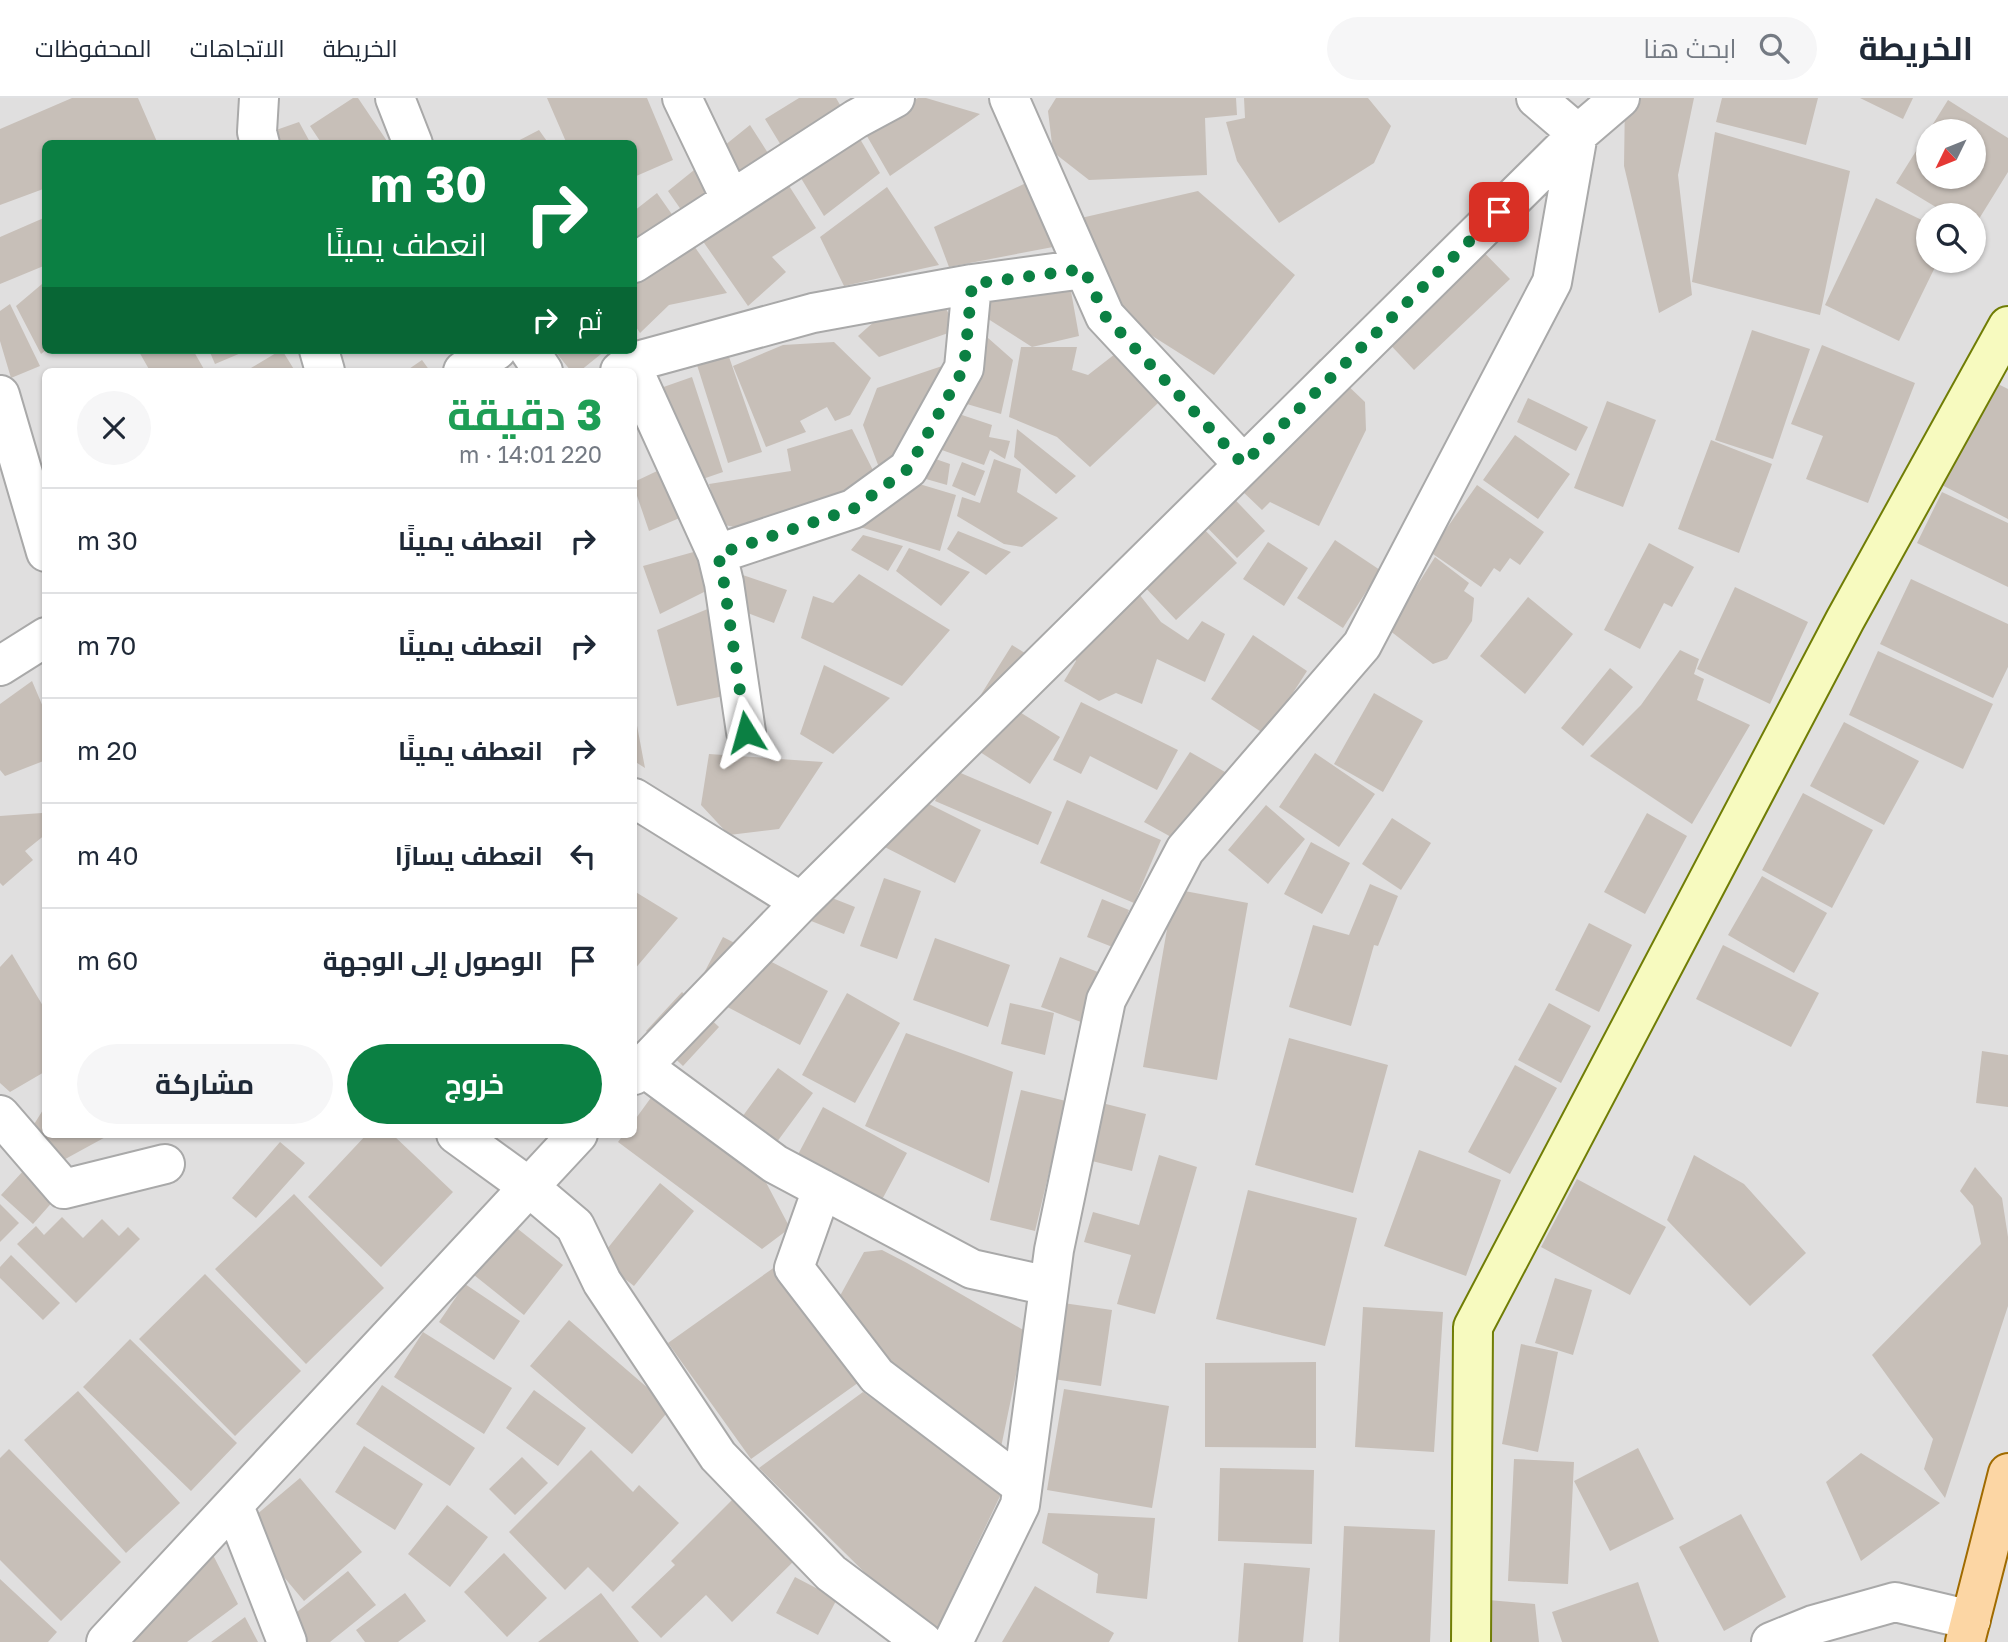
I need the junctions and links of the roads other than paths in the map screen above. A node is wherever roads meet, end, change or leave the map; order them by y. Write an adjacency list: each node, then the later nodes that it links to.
1 (260, 98): 9 (street)
2 (395, 98): 10 (street)
3 (682, 98): 11 (street)
4 (895, 98): 11 (street)
5 (1009, 98): 13 (street)
6 (1536, 98): 8 (street)
7 (1620, 98): 8 (street)
8 (1578, 134): 21 (street); 36 (street)
9 (259, 140)
10 (411, 140)
11 (732, 200): 12 (street)
12 (637, 261)
13 (1084, 269): 14 (street); 21 (street)
14 (972, 284): 17 (street); 23 (street)
15 (2008, 326): 45 (main road)
16 (491, 354): 18 (street)
17 (625, 367)
18 (468, 368)
19 (637, 391): 23 (street)
20 (0, 395): 22 (street)
21 (1243, 464): 28 (street)
22 (42, 538)
23 (718, 554): 26 (street)
24 (42, 640): 25 (street)
25 (0, 666)
26 (746, 732)
27 (637, 801): 28 (street)
28 (801, 902): 29 (street)
29 (638, 1070): 35 (street)
30 (0, 1115): 33 (street)
31 (462, 1138): 34 (street)
32 (574, 1138): 34 (street)
33 (165, 1164)
34 (529, 1187): 39 (street); 43 (street)
35 (822, 1189): 36 (street); 38 (street)
36 (1049, 1286): 38 (street)
37 (2008, 1473): 40 (main road)
38 (1022, 1486): 44 (street)
39 (234, 1506): 41 (street); 42 (street)
40 (1968, 1631): 46 (street)
41 (106, 1642)
42 (287, 1642)
43 (923, 1642)
44 (953, 1642)
45 (1471, 1642)
46 (1771, 1642)

